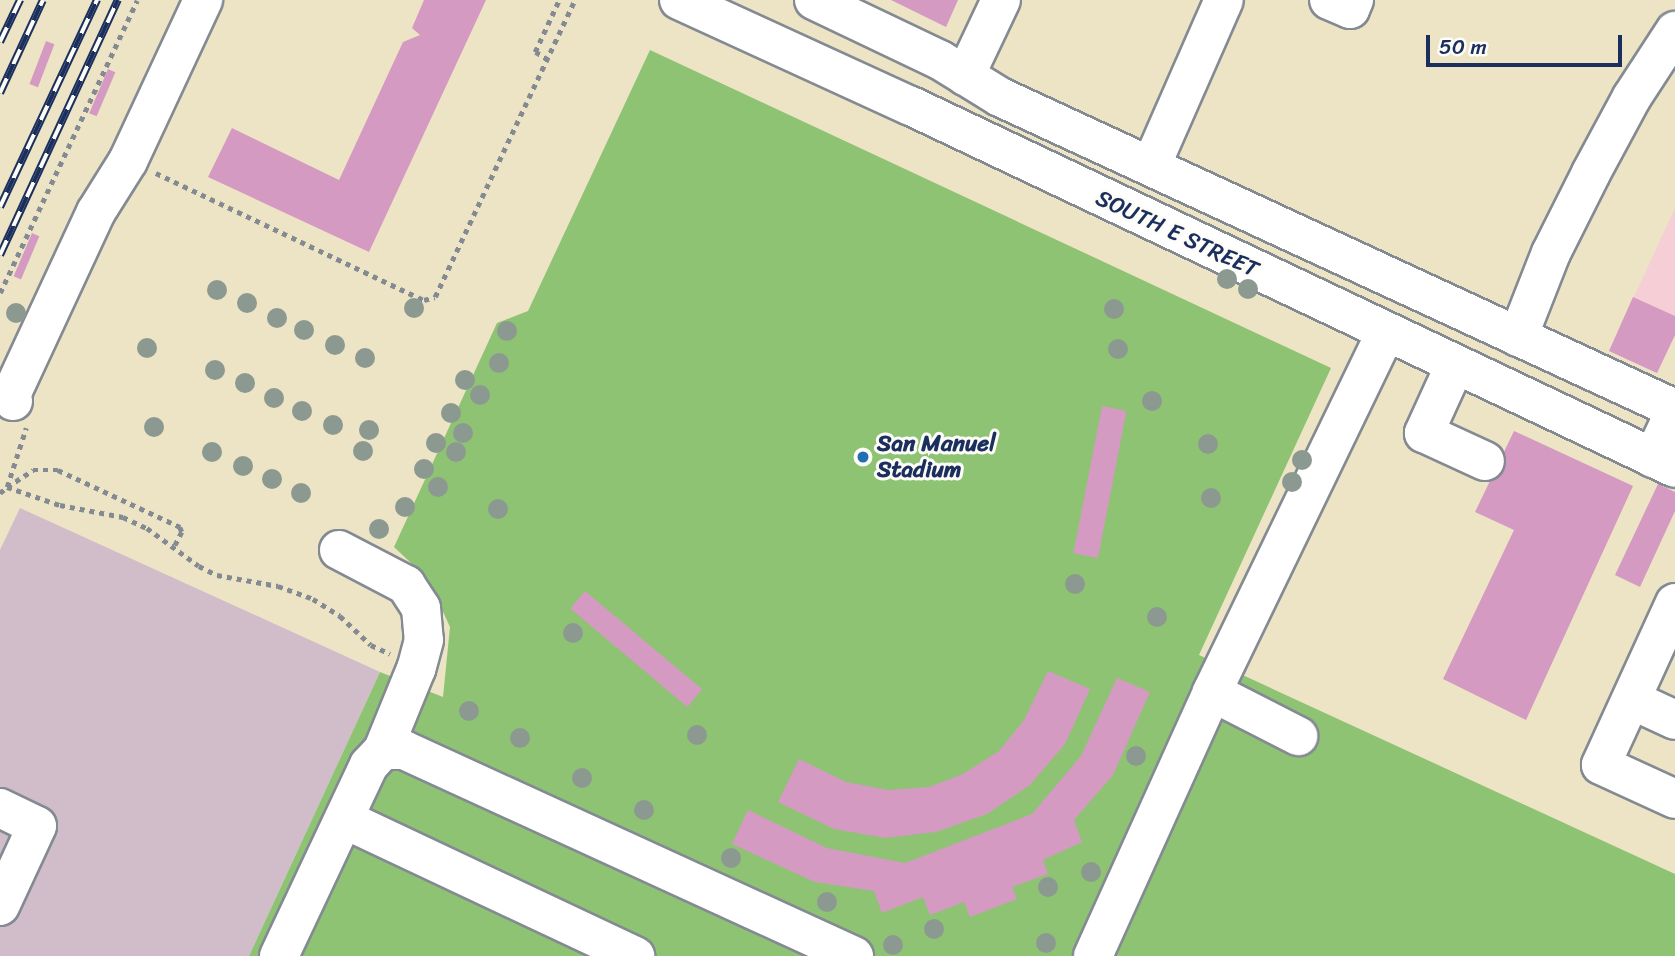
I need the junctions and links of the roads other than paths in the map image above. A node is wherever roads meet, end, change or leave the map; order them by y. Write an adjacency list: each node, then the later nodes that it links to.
1 (203, 0): 15 (main road)
2 (679, 0): 11 (main road, SOUTH E STREET)
3 (814, 0): 9 (main road)
4 (1001, 0): 9 (main road)
5 (1224, 0): 10 (main road)
6 (1329, 0): 7 (main road)
7 (1354, 0)
8 (1675, 31): 12 (main road)
9 (965, 76): 10 (main road)
10 (1151, 166): 12 (main road)
11 (1386, 332): 13 (main road, SOUTH E STREET); 20 (main road)
12 (1518, 337): 14 (main road)
13 (1455, 365): 16 (main road); 17 (main road, SOUTH E STREET)
14 (1675, 410): 17 (main road)
15 (20, 413)
16 (1485, 461)
17 (1664, 463)
18 (339, 550): 24 (main road)
19 (1671, 612): 21 (main road)
20 (1212, 692): 23 (main road); 32 (main road)
21 (1632, 700): 22 (main road); 25 (main road)
22 (1675, 720)
23 (1298, 736)
24 (383, 750): 27 (main road); 31 (main road)
25 (1675, 799)
26 (0, 808): 28 (main road)
27 (344, 819): 29 (main road); 30 (main road)
28 (0, 906)
29 (279, 956)
30 (635, 956)
31 (854, 956)
32 (1093, 956)

